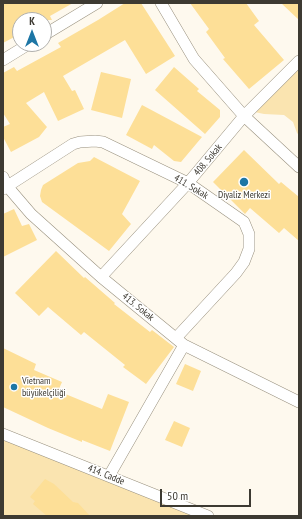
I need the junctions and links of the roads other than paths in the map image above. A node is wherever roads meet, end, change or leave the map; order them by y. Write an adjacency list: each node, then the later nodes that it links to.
1 (97, 3): 3 (street)
2 (161, 3): 7 (street)
3 (52, 30)
4 (16, 52): 5 (street)
5 (3, 60)
6 (299, 61): 7 (street, 408. Sokak)
7 (244, 116): 8 (street); 9 (street, 408. Sokak)
8 (299, 167)
9 (188, 183): 10 (street, 411. Sokak); 11 (street, 408. Sokak); 12 (street, 411. Sokak)
10 (4, 184): 11 (street, 413. Sokak)
11 (102, 277): 12 (street, 413. Sokak)
12 (180, 342): 13 (street, 413. Sokak); 15 (street, 411. Sokak)
13 (299, 402)
14 (3, 434): 15 (street, 414. Cadde)
15 (109, 476): 16 (street, 414. Cadde)
16 (208, 516)

